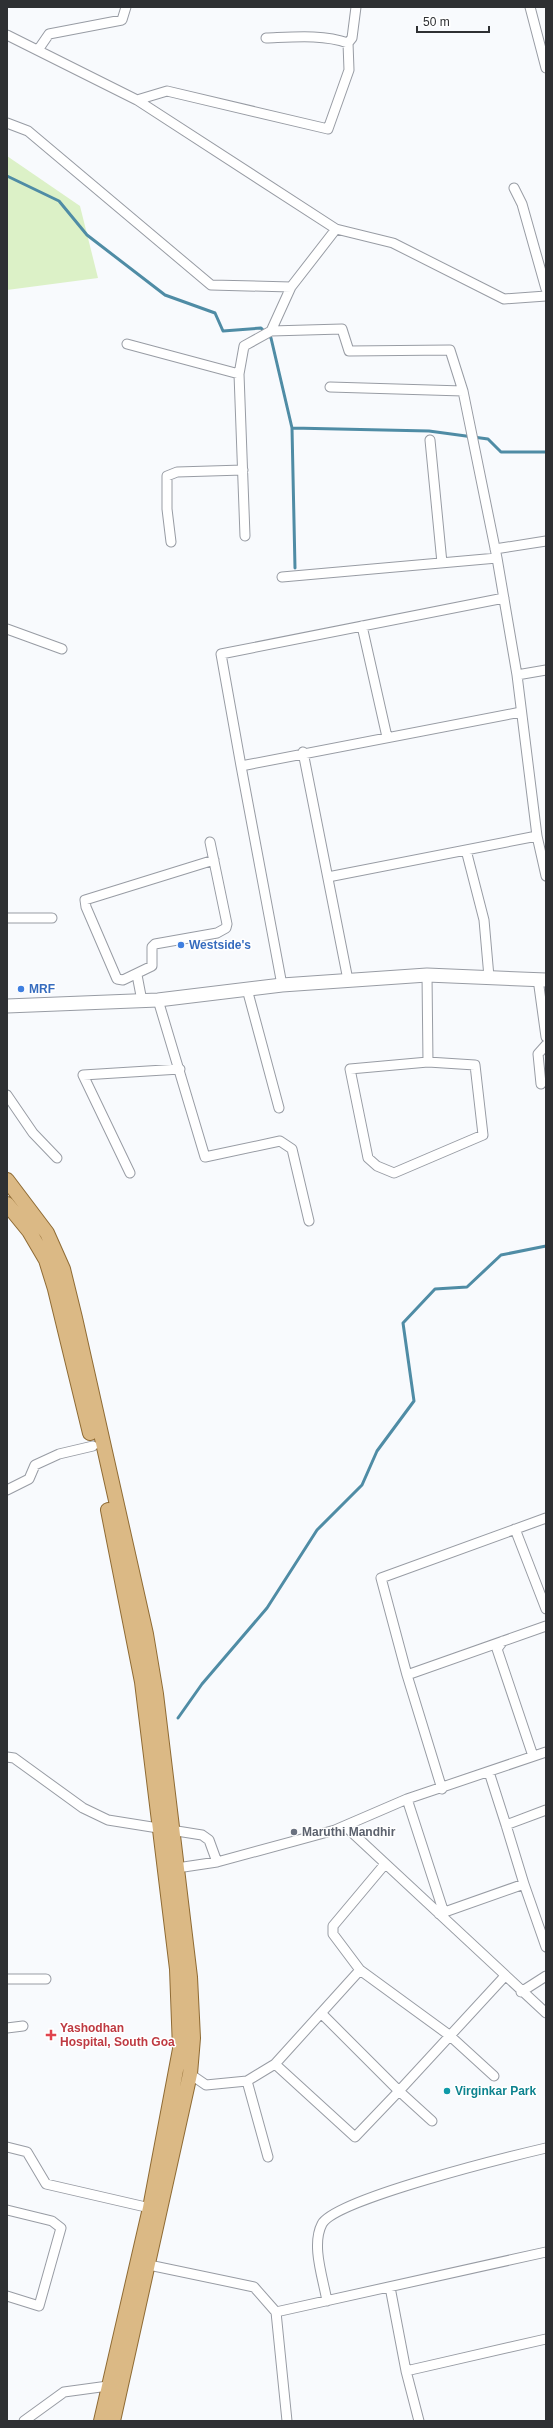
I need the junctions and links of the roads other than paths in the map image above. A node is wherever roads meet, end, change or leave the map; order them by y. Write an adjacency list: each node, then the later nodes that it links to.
1 (126, 7): 7 (street)
2 (356, 7): 6 (street)
3 (530, 7): 8 (street)
4 (7, 35): 7 (street)
5 (266, 38): 6 (street)
6 (348, 43): 9 (street)
7 (38, 50): 9 (street)
8 (546, 68)
9 (137, 100): 12 (street)
10 (7, 123): 13 (street)
11 (514, 188): 14 (street)
12 (336, 229): 13 (street); 15 (street)
13 (291, 287): 16 (street)
14 (546, 288)
15 (546, 296)
16 (271, 331): 18 (street); 20 (street)
17 (127, 344): 18 (street)
18 (239, 374): 22 (street)
19 (330, 387): 20 (street)
20 (463, 391): 26 (street)
21 (430, 440): 27 (street)
22 (243, 470): 23 (street); 25 (street)
23 (245, 536)
24 (546, 541): 26 (street)
25 (171, 542)
26 (496, 554): 27 (street); 29 (street)
27 (442, 563): 28 (street)
28 (282, 577)
29 (504, 598): 30 (street); 34 (street)
30 (362, 626): 36 (street); 38 (street)
31 (7, 629): 32 (street)
32 (62, 649)
33 (546, 670): 34 (street)
34 (517, 674): 35 (street)
35 (521, 712): 36 (street); 39 (street)
36 (387, 737): 37 (street)
37 (303, 752): 38 (street); 44 (street)
38 (241, 766): 52 (street)
39 (537, 836): 41 (street); 43 (street)
40 (210, 842): 42 (street)
41 (466, 850): 44 (street); 49 (street)
42 (214, 860): 47 (street); 47 (street)
43 (546, 876)
44 (328, 877): 51 (street)
45 (7, 918): 46 (street)
46 (52, 918)
47 (137, 975): 55 (street)
48 (427, 975): 49 (main road); 51 (main road); 59 (street)
49 (489, 977): 50 (main road)
50 (542, 979): 57 (street)
51 (348, 980): 52 (main road)
52 (282, 985): 53 (main road)
53 (247, 989): 54 (main road); 63 (street)
54 (158, 1000): 55 (main road); 60 (street)
55 (142, 1001): 56 (main road)
56 (7, 1006)
57 (546, 1037)
58 (546, 1045): 61 (street)
59 (428, 1062): 59 (street)
60 (180, 1069): 65 (street); 68 (street)
61 (541, 1084)
62 (7, 1095): 64 (street)
63 (279, 1108)
64 (57, 1158)
65 (130, 1174)
66 (7, 1180): 86 (main road)
67 (7, 1204): 69 (main road)
68 (309, 1220)
69 (93, 1446): 70 (street); 86 (main road)
70 (7, 1490)
71 (546, 1518): 72 (street)
72 (515, 1529): 73 (street); 76 (street)
73 (546, 1609)
74 (546, 1626): 75 (street)
75 (503, 1641): 76 (street); 78 (street)
76 (407, 1675): 81 (street)
77 (546, 1752): 78 (street)
78 (533, 1756): 80 (street)
79 (7, 1757): 86 (street)
80 (489, 1772): 81 (street); 84 (street)
81 (442, 1789): 82 (street)
82 (407, 1799): 85 (street); 91 (street)
83 (546, 1810): 84 (street)
84 (506, 1825): 90 (street)
85 (345, 1826): 87 (street); 88 (street)
86 (166, 1829): 87 (street); 89 (main road); 114 (main road)
87 (217, 1862): 89 (street)
88 (385, 1864): 91 (street); 94 (street)
89 (177, 1868): 106 (main road)
90 (524, 1884): 91 (street); 92 (street)
91 (442, 1914): 95 (street)
92 (542, 1924): 93 (street)
93 (546, 1947)
94 (360, 1970): 100 (street); 104 (street)
95 (505, 1976): 99 (street); 104 (street)
96 (546, 1976): 99 (street)
97 (7, 1979): 98 (street)
98 (46, 1979)
99 (521, 1992): 101 (street)
100 (321, 2013): 105 (street); 109 (street)
101 (546, 2013)
102 (23, 2026): 103 (street)
103 (7, 2028)
104 (450, 2036): 107 (street); 109 (street)
105 (275, 2064): 108 (street); 109 (street)
106 (190, 2074): 108 (street); 117 (main road)
107 (494, 2076)
108 (247, 2081): 113 (street)
109 (399, 2091): 110 (street)
110 (432, 2121)
111 (7, 2147): 114 (street)
112 (546, 2148): 120 (street)
113 (268, 2156)
114 (150, 2208): 124 (main road)
115 (7, 2210): 119 (street)
116 (546, 2252): 118 (street)
117 (149, 2265): 121 (street); 127 (main road)
118 (390, 2287): 120 (street); 123 (street)
119 (7, 2296)
120 (327, 2301): 121 (street)
121 (276, 2312): 128 (street)
122 (546, 2339): 123 (street)
123 (406, 2371): 129 (street)
124 (108, 2386): 125 (street); 126 (main road)
125 (24, 2421)
126 (101, 2421)
127 (113, 2421)
128 (287, 2421)
129 (419, 2421)

